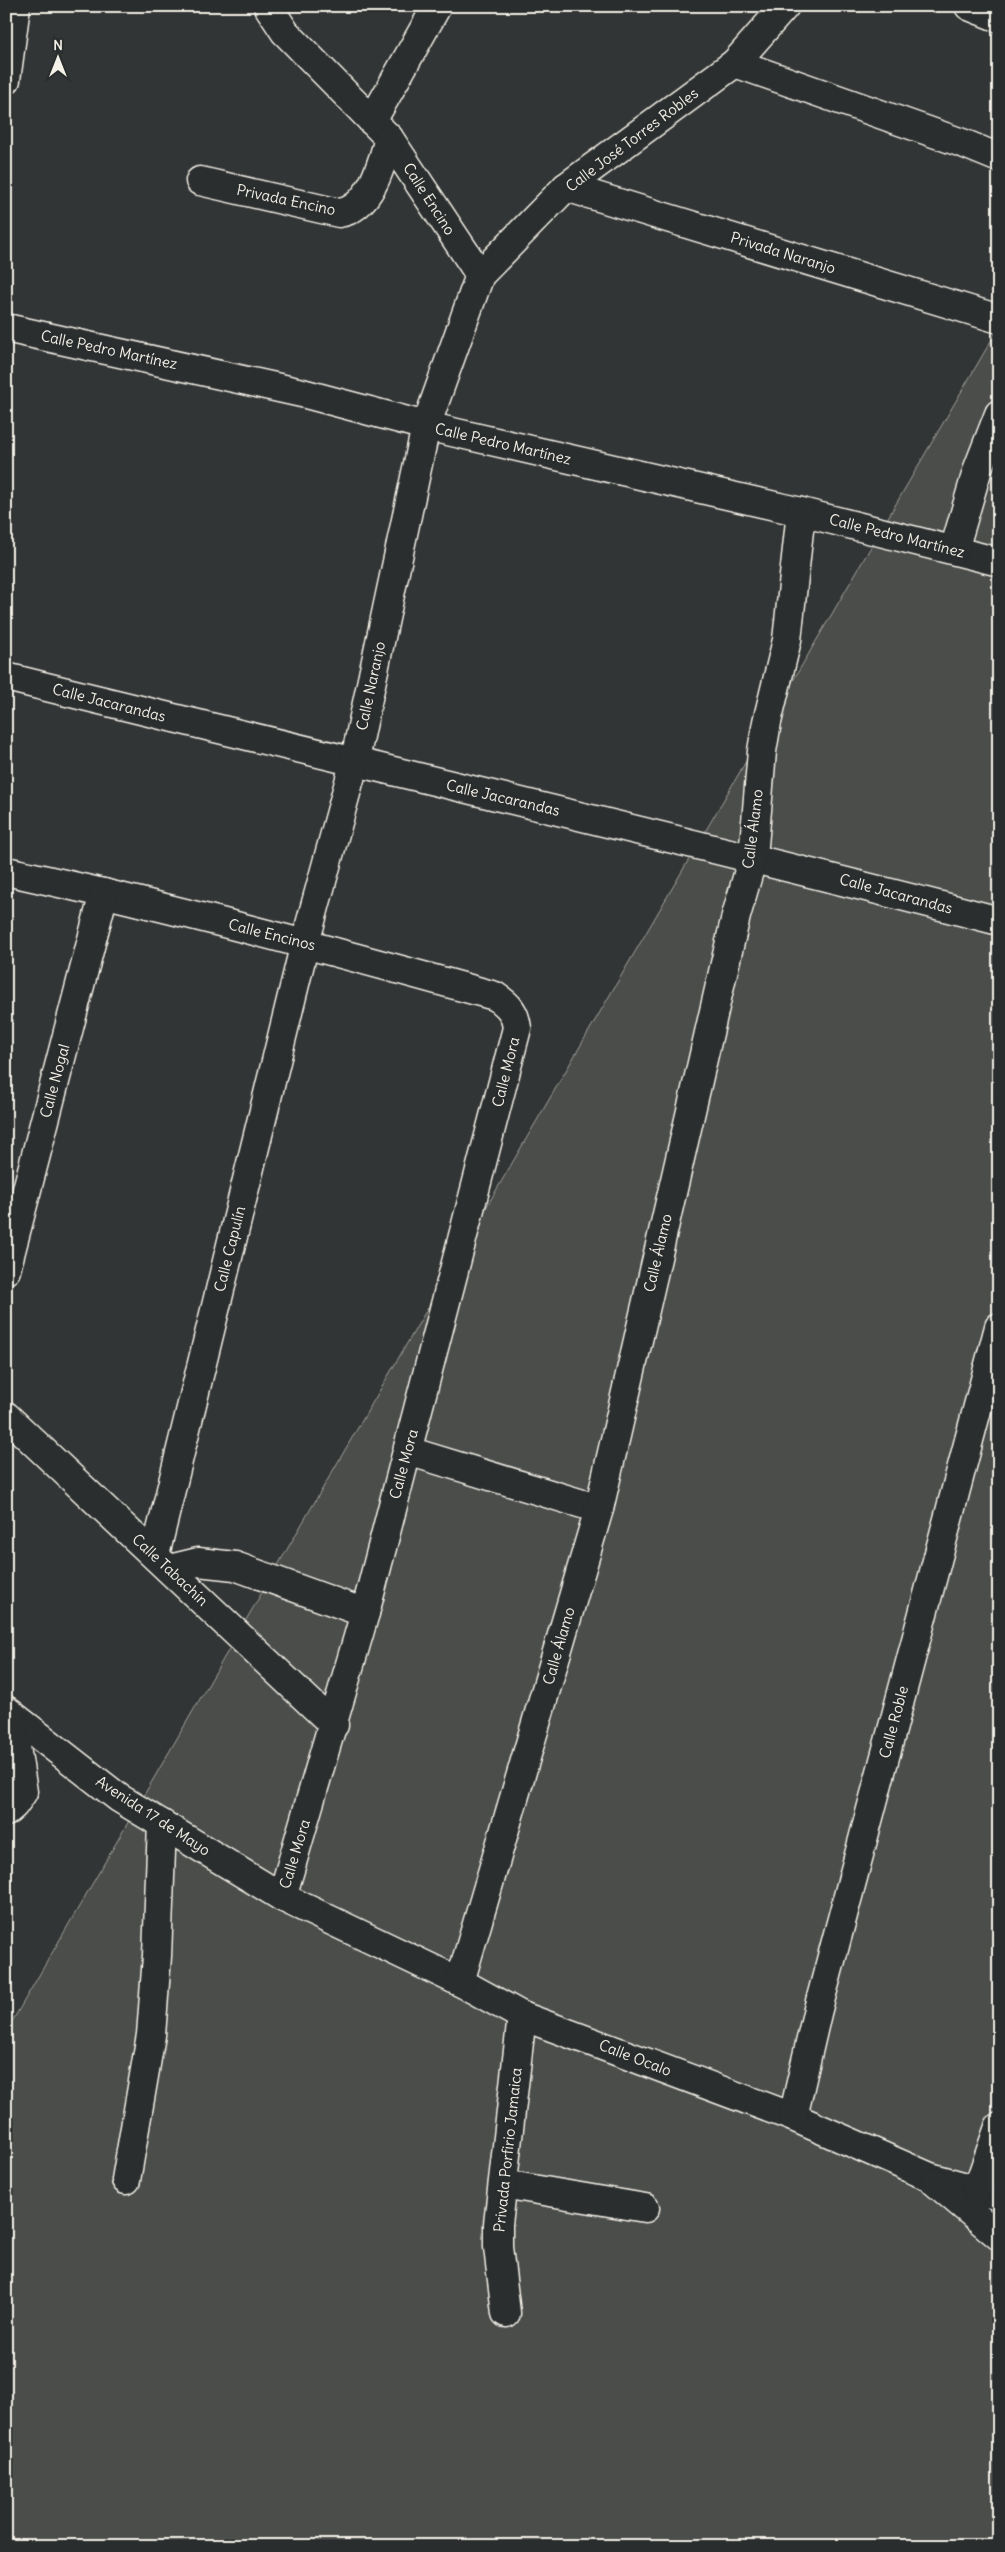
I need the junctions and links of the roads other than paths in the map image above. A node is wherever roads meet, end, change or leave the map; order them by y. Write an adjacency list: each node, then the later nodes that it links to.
1 (16, 6): 8 (street)
2 (268, 6): 9 (street, Calle Encino)
3 (437, 6): 9 (street)
4 (785, 6): 7 (street, Calle José Torres Robles)
5 (969, 6): 6 (street)
6 (999, 18)
7 (735, 63): 10 (street); 12 (street, Calle José Torres Robles)
8 (6, 80)
9 (381, 130): 11 (street, Privada Encino); 13 (street, Calle Encino)
10 (999, 158)
11 (200, 181)
12 (566, 187): 13 (street, Calle José Torres Robles); 14 (street, Privada Naranjo)
13 (480, 275): 17 (street)
14 (999, 319)
15 (6, 328): 17 (street, Calle Pedro Martínez)
16 (999, 415): 19 (street)
17 (426, 426): 18 (street, Calle Pedro Martínez); 22 (street, Calle Naranjo)
18 (800, 512): 19 (street, Calle Pedro Martínez); 23 (street, Calle Álamo)
19 (954, 550): 20 (street, Calle Pedro Martínez)
20 (999, 562)
21 (6, 677): 22 (street, Calle Jacarandas)
22 (354, 764): 23 (street, Calle Jacarandas); 27 (street, Calle Naranjo)
23 (753, 856): 26 (street, Calle Jacarandas); 33 (street, Calle Álamo)
24 (6, 871): 25 (street, Calle Encinos)
25 (104, 892): 27 (street, Calle Encinos); 29 (street, Calle Nogal)
26 (999, 921)
27 (305, 943): 28 (street, Calle Encinos); 34 (street, Calle Capulín)
28 (517, 1028): 32 (street, Calle Mora)
29 (6, 1270)
30 (999, 1327): 43 (street, Calle Roble)
31 (6, 1416): 34 (street, Calle Tabachín)
32 (408, 1451): 33 (street); 35 (street, Calle Mora)
33 (599, 1509): 41 (street, Calle Álamo)
34 (162, 1562): 35 (street); 37 (street, Calle Tabachín)
35 (365, 1613): 37 (street, Calle Mora)
36 (8, 1712): 38 (street); 39 (street, Avenida 17 de Mayo)
37 (334, 1725): 40 (street, Calle Mora)
38 (6, 1812)
39 (162, 1824): 40 (street, Avenida 17 de Mayo); 46 (street)
40 (282, 1897): 41 (street, Calle Ocalo)
41 (460, 1982): 42 (street, Calle Ocalo)
42 (522, 2016): 43 (street, Calle Ocalo); 47 (street, Privada Porfirio Jamaica)
43 (793, 2117): 45 (street, Calle Ocalo)
44 (999, 2127): 48 (street)
45 (930, 2177): 48 (street, Calle Ocalo); 50 (street)
46 (126, 2180)
47 (503, 2184): 49 (street); 51 (street, Privada Porfirio Jamaica)
48 (988, 2193)
49 (645, 2208)
50 (999, 2236)
51 (506, 2313)

